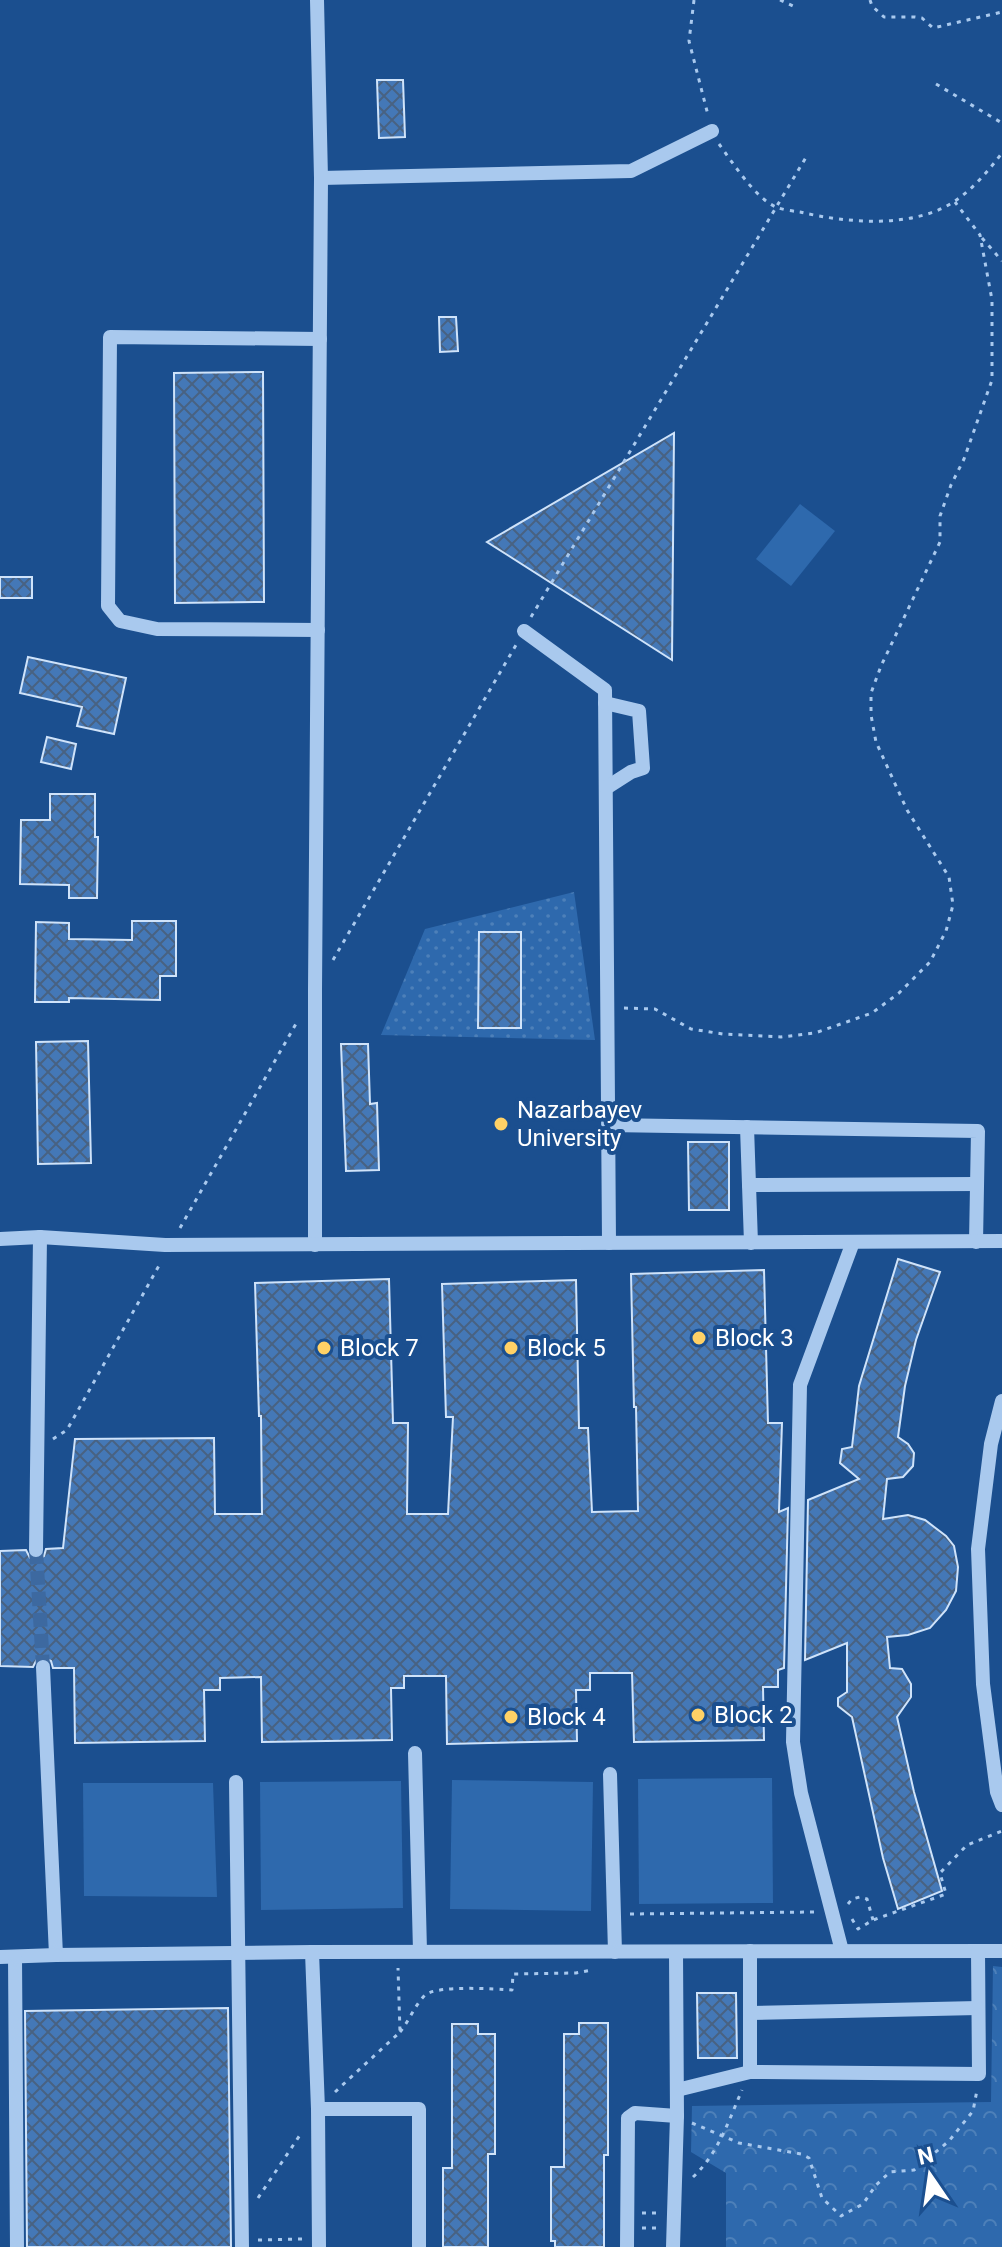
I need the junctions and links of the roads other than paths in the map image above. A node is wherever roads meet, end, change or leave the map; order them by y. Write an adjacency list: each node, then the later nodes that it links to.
1 (317, 0): 3 (street)
2 (712, 131): 3 (street)
3 (321, 178): 4 (street)
4 (320, 339): 5 (street); 5 (street)
5 (318, 630): 20 (street)
6 (524, 631): 7 (street)
7 (605, 703): 8 (street); 8 (street)
8 (606, 788): 9 (street)
9 (609, 1125): 10 (street); 18 (street)
10 (747, 1127): 11 (street); 12 (street)
11 (977, 1184): 12 (street); 17 (street)
12 (749, 1185): 19 (street)
13 (40, 1237): 14 (street); 20 (street); 22 (street)
14 (0, 1239)
15 (1002, 1241): 17 (street)
16 (853, 1242): 17 (street); 19 (street); 30 (street)
17 (976, 1242)
18 (609, 1243): 19 (street); 20 (street)
19 (751, 1243)
20 (315, 1245)
21 (1002, 1401): 27 (street)
22 (36, 1550)
23 (43, 1667): 37 (street)
24 (415, 1753): 28 (street)
25 (610, 1774): 35 (street)
26 (236, 1782): 33 (street)
27 (1002, 1805)
28 (420, 1951): 34 (street); 35 (street)
29 (750, 1951): 30 (street); 36 (street); 40 (street)
30 (842, 1951): 31 (street)
31 (978, 1951): 32 (street); 39 (street)
32 (1002, 1951)
33 (239, 1952): 34 (street); 37 (street); 46 (street)
34 (312, 1952): 43 (street)
35 (608, 1952): 36 (street)
36 (676, 1952): 42 (street)
37 (56, 1955): 38 (street)
38 (8, 1957): 47 (street)
39 (978, 2008): 40 (street); 41 (street)
40 (750, 2013): 41 (street)
41 (750, 2072): 42 (street)
42 (677, 2090): 44 (street)
43 (318, 2109): 45 (street); 48 (street)
44 (677, 2116): 49 (street); 50 (street)
45 (319, 2243)
46 (242, 2244)
47 (17, 2247)
48 (419, 2247)
49 (627, 2247)
50 (673, 2247)

